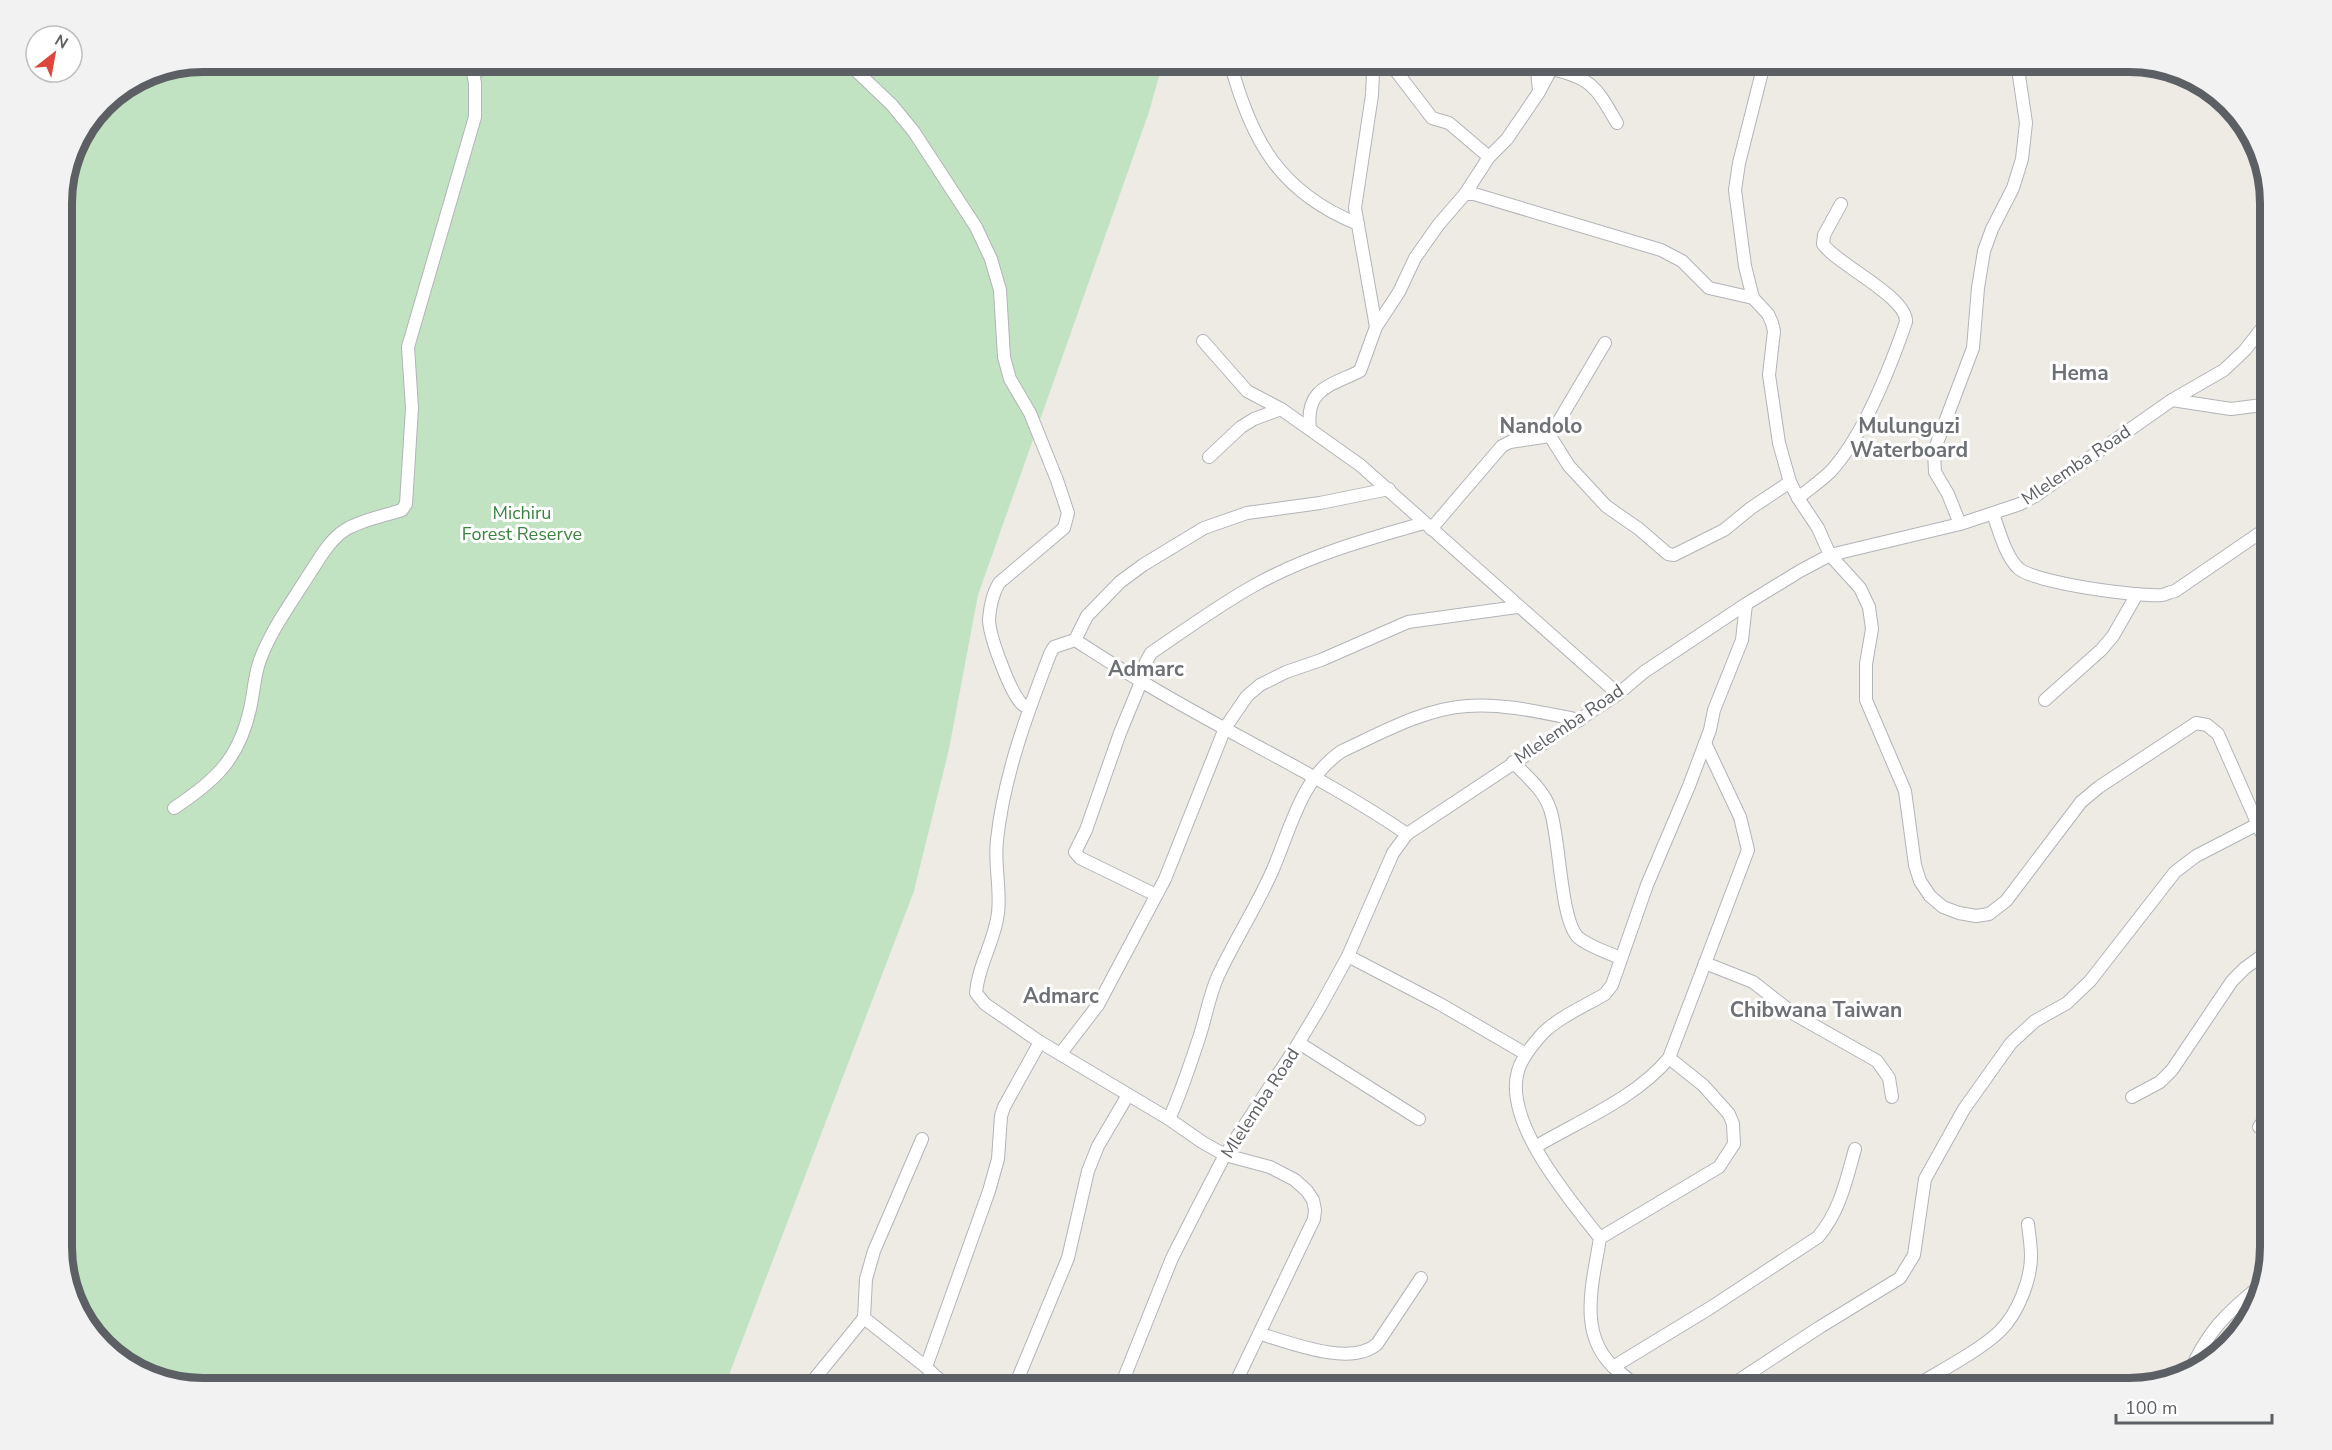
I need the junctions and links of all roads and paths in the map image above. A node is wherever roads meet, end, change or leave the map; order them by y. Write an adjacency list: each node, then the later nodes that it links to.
1 (473, 72): 49 (street)
2 (857, 72): 43 (street)
3 (1233, 72): 16 (street)
4 (1373, 72): 16 (street)
5 (1397, 72): 13 (street)
6 (1537, 72): 11 (street)
7 (1549, 72): 11 (street)
8 (1566, 72): 12 (street)
9 (1764, 72): 17 (street)
10 (2018, 72): 32 (street)
11 (1539, 92): 13 (street)
12 (1617, 123)
13 (1490, 157): 14 (street)
14 (1465, 194): 17 (street); 18 (street)
15 (1841, 204): 30 (street)
16 (1358, 224): 18 (street)
17 (1753, 298): 28 (street)
18 (1376, 327): 25 (street)
19 (2260, 331): 22 (street, Mlelemba Road)
20 (1203, 340): 24 (street)
21 (1605, 343): 26 (street)
22 (2172, 400): 23 (street); 31 (street, Mlelemba Road)
23 (2260, 405)
24 (1281, 409): 25 (street); 27 (street)
25 (1310, 429): 29 (street)
26 (1550, 436): 28 (street); 33 (street)
27 (1209, 457)
28 (1790, 482): 30 (street)
29 (1389, 489): 33 (street); 39 (street)
30 (1798, 498): 35 (street)
31 (1993, 514): 32 (street, Mlelemba Road); 36 (street)
32 (1960, 524): 35 (street, Mlelemba Road)
33 (1427, 526): 38 (street); 40 (street)
34 (2260, 533): 36 (street)
35 (1830, 555): 37 (street, Mlelemba Road); 50 (street)
36 (2137, 594): 42 (street)
37 (1746, 604): 41 (street, Mlelemba Road); 46 (street)
38 (1517, 607): 41 (street); 45 (street)
39 (1075, 640): 40 (street); 43 (street)
40 (1141, 682): 45 (street); 53 (street)
41 (1618, 694): 44 (street, Mlelemba Road)
42 (2045, 700)
43 (1029, 706): 58 (street)
44 (1580, 720): 47 (street, Mlelemba Road); 48 (street)
45 (1225, 728): 48 (street); 53 (street)
46 (1705, 743): 56 (street); 57 (street)
47 (1513, 762): 52 (street, Mlelemba Road); 56 (street)
48 (1313, 777): 52 (street); 66 (street)
49 (174, 808)
50 (2258, 824): 51 (street); 87 (street)
51 (2260, 829)
52 (1407, 834): 54 (street, Mlelemba Road)
53 (1156, 896): 60 (street)
54 (1348, 956): 59 (street, Mlelemba Road); 61 (street)
55 (2260, 957): 65 (street)
56 (1620, 958): 61 (street)
57 (1705, 963): 62 (street); 64 (street)
58 (1040, 1042): 60 (street); 79 (street)
59 (1299, 1043): 67 (street); 71 (street, Mlelemba Road)
60 (1061, 1053): 63 (street)
61 (1526, 1054): 69 (street)
62 (1670, 1058): 69 (street); 73 (street)
63 (1128, 1095): 66 (street); 83 (street)
64 (1892, 1097)
65 (2132, 1097)
66 (1169, 1119): 71 (street)
67 (1419, 1119)
68 (922, 1139): 76 (street)
69 (1535, 1147): 73 (street)
70 (1855, 1149): 80 (street)
71 (1225, 1155): 77 (street); 84 (street, Mlelemba Road)
72 (2028, 1224): 88 (street)
73 (1600, 1238): 80 (street)
74 (1421, 1278): 77 (street)
75 (2251, 1294): 78 (street)
76 (864, 1318): 79 (street); 81 (street)
77 (1260, 1334): 85 (street)
78 (2195, 1361)
79 (926, 1367): 82 (street)
80 (1613, 1367): 86 (street)
81 (816, 1378)
82 (938, 1378)
83 (1019, 1378)
84 (1124, 1378)
85 (1238, 1378)
86 (1626, 1378)
87 (1744, 1378)
88 (1928, 1378)

